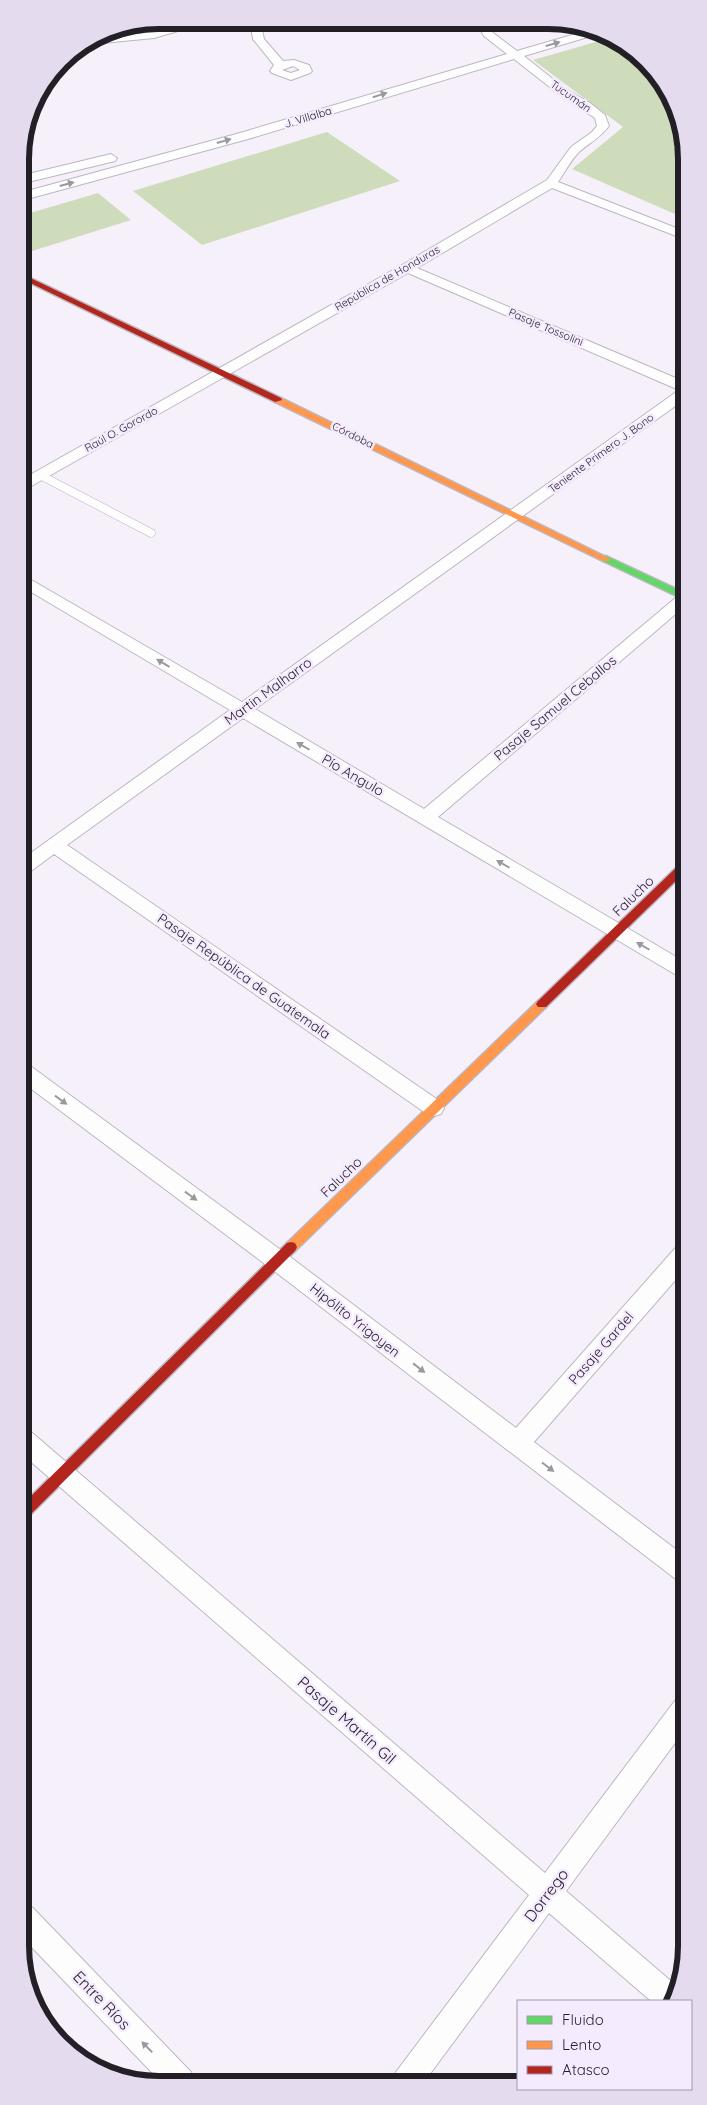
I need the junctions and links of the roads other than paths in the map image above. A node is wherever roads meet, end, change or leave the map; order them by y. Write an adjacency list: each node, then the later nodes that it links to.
1 (177, 29): 5 (street)
2 (256, 29): 8 (street)
3 (485, 29): 6 (street, Tucumán)
4 (584, 34): 6 (street, J. Villalba, one-way to 4)
5 (104, 41)
6 (512, 48): 7 (street, J. Villalba); 11 (street, J. Villalba, one-way to 6); 13 (street, Tucumán)
7 (486, 51)
8 (280, 65)
9 (121, 156): 10 (street)
10 (102, 161): 11 (street); 12 (street)
11 (151, 161): 14 (street, J. Villalba, one-way to 11)
12 (29, 178)
13 (551, 183): 15 (street); 16 (street, República de Honduras)
14 (29, 195)
15 (678, 233)
16 (407, 268): 19 (street, República de Honduras); 20 (street, Pasaje Tossolini)
17 (29, 272): 19 (street, Córdoba)
18 (29, 278): 19 (street, Córdoba)
19 (227, 370): 22 (street, Raúl O. Gorordo); 24 (street, Córdoba)
20 (678, 384)
21 (678, 397): 24 (street, Teniente Primero J. Bono)
22 (40, 475): 23 (street, Raúl O. Gorordo); 25 (lane)
23 (29, 481)
24 (520, 511): 27 (street, Córdoba); 28 (street, Córdoba); 30 (street, Martin Malharro)
25 (151, 533)
26 (29, 583): 30 (street, Pío Angulo, one-way to 26)
27 (678, 583)
28 (678, 593)
29 (678, 603): 31 (street, Pasaje Samuel Ceballos)
30 (241, 710): 31 (street, Pío Angulo, one-way to 30); 32 (street, Martin Malharro)
31 (425, 818): 35 (street, Pío Angulo, one-way to 31)
32 (54, 845): 33 (street, Martin Malharro); 38 (street, Pasaje República de Guatemala)
33 (29, 863)
34 (678, 873): 35 (street, Falucho)
35 (618, 931): 36 (street, Pío Angulo, one-way to 35); 38 (street, Falucho)
36 (678, 967)
37 (29, 1076): 39 (street, Hipólito Yrigoyen, one-way to 39)
38 (434, 1108): 39 (street, Falucho)
39 (277, 1260): 41 (street, Hipólito Yrigoyen, one-way to 41); 43 (street, Falucho)
40 (678, 1261): 41 (street, Pasaje Gardel)
41 (517, 1444): 45 (street, Hipólito Yrigoyen, one-way to 45)
42 (29, 1445): 43 (street, Pasaje Martín Gil)
43 (62, 1474): 44 (street, Falucho); 47 (street, Pasaje Martín Gil)
44 (29, 1507)
45 (678, 1566)
46 (678, 1718): 47 (street, Dorrego)
47 (548, 1893): 49 (street, Pasaje Martín Gil); 51 (street, Dorrego)
48 (29, 1924): 50 (street, Entre Ríos, one-way to 48)
49 (668, 1997)
50 (175, 2076)
51 (411, 2076)

